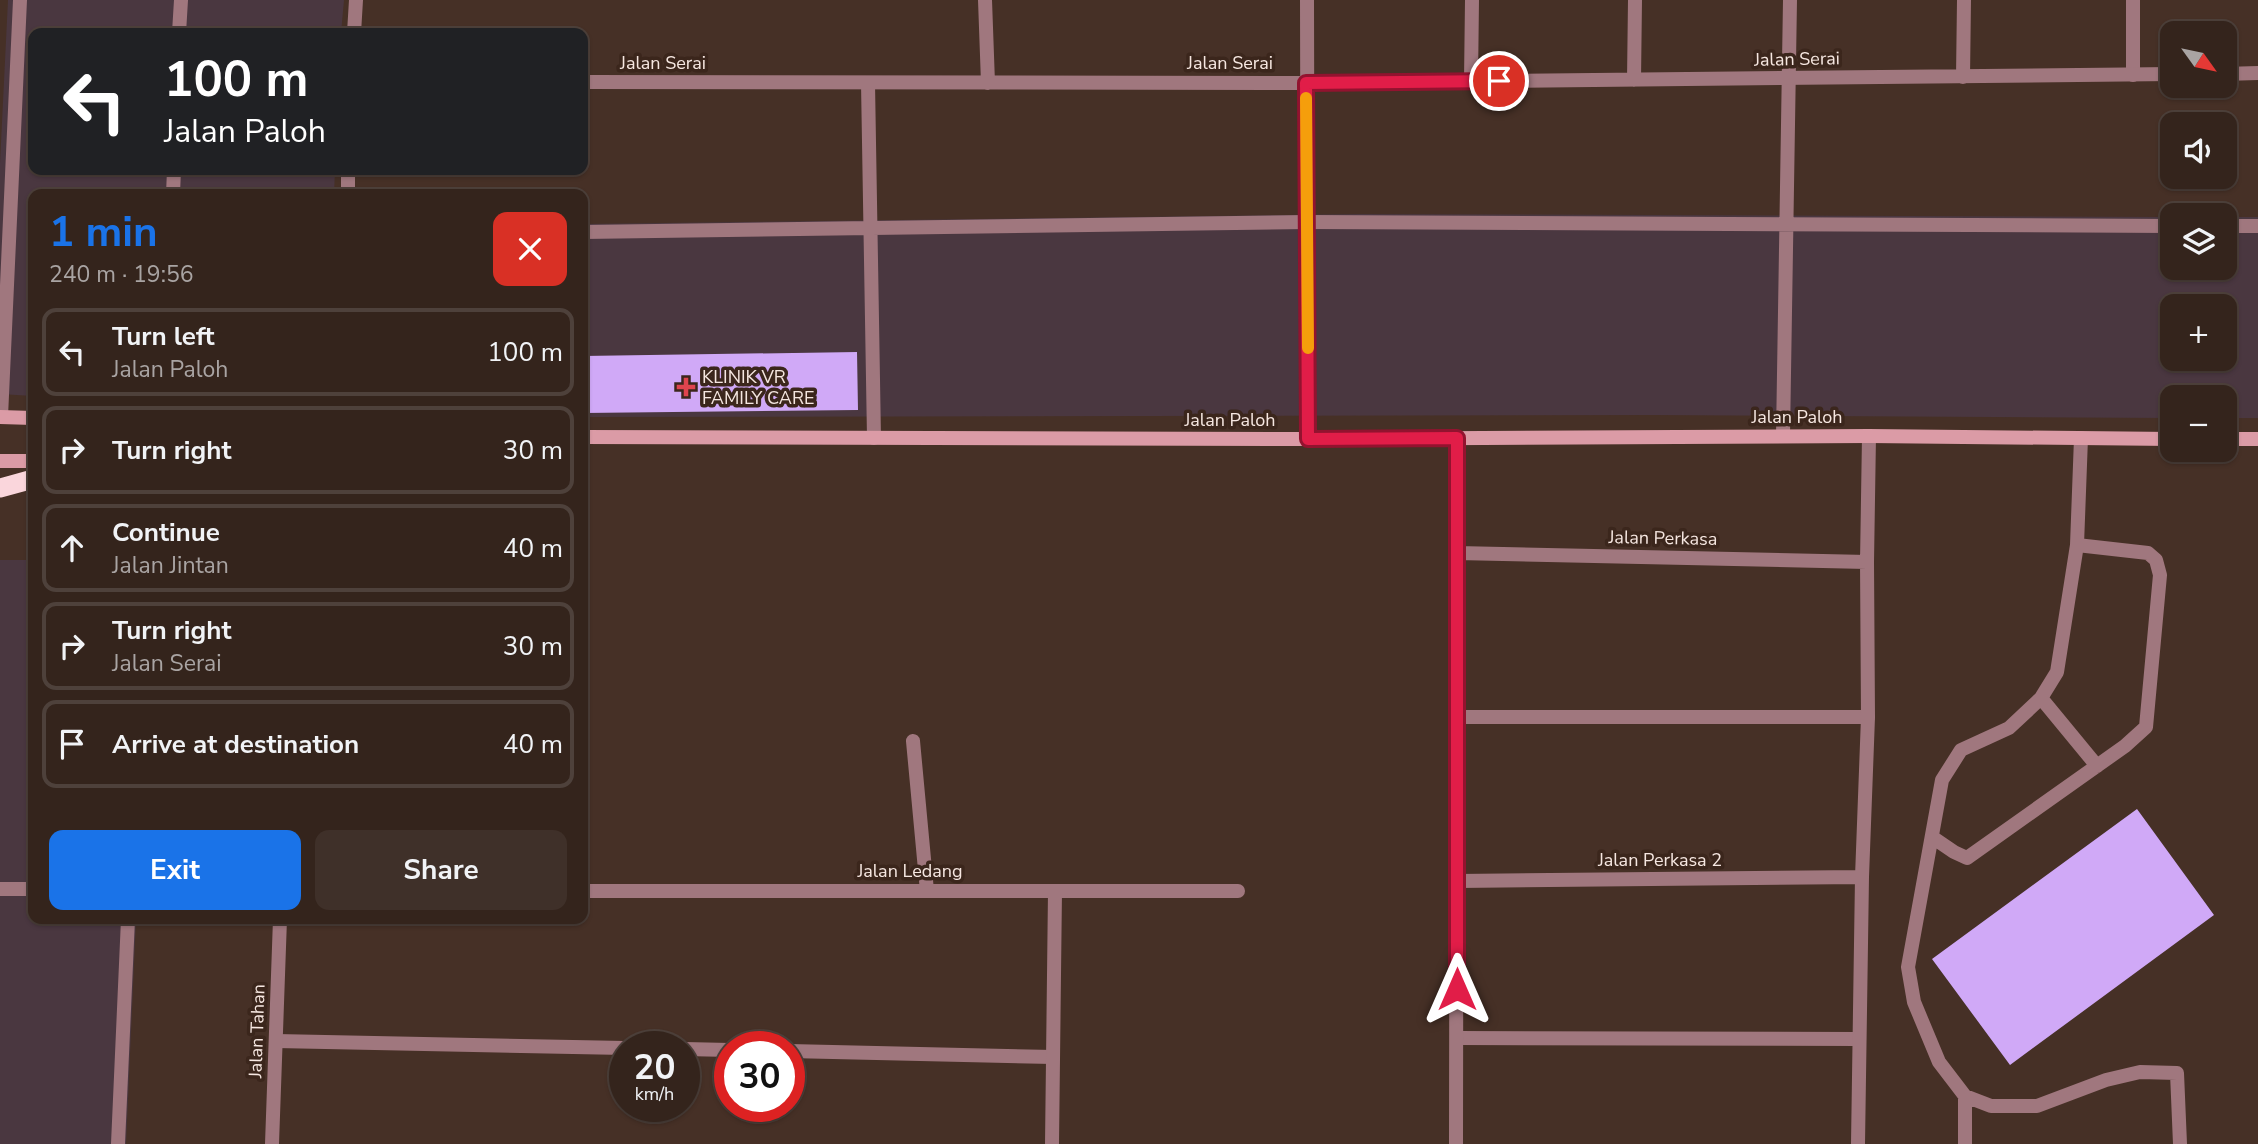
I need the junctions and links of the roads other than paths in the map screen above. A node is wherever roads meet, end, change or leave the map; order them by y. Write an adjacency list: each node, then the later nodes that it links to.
1 (20, 0): 32 (street)
2 (181, 0): 11 (street)
3 (356, 0): 12 (street)
4 (985, 0): 23 (street)
5 (1307, 0): 24 (street)
6 (1472, 0): 20 (street)
7 (1635, 0): 19 (street)
8 (1790, 0): 18 (street)
9 (1964, 0): 17 (street)
10 (2133, 0): 16 (street)
11 (179, 28)
12 (354, 28)
13 (2258, 73): 15 (street)
14 (2160, 74): 16 (street, Jalan Serai)
15 (2237, 74)
16 (2133, 75): 17 (street, Jalan Serai)
17 (1964, 76): 18 (street, Jalan Serai)
18 (1788, 78): 19 (street, Jalan Serai); 26 (street)
19 (1634, 80): 20 (street, Jalan Serai)
20 (1472, 81): 24 (street, Jalan Serai)
21 (588, 82): 22 (street, Jalan Serai)
22 (868, 83): 23 (street, Jalan Serai); 30 (street)
23 (988, 83): 24 (street, Jalan Serai)
24 (1306, 83): 25 (street)
25 (1307, 222): 26 (street); 30 (street); 40 (street)
26 (1786, 224): 27 (street); 34 (street)
27 (2160, 226)
28 (2237, 226): 29 (street)
29 (2258, 226)
30 (870, 228): 31 (street); 37 (street)
31 (588, 232)
32 (1, 417): 33 (main road)
33 (28, 418)
34 (1783, 436): 35 (main road, Jalan Paloh); 38 (main road, Jalan Paloh)
35 (1869, 436): 39 (main road, Jalan Paloh); 50 (street)
36 (588, 437): 37 (main road, Jalan Paloh)
37 (874, 438): 40 (main road, Jalan Paloh)
38 (1457, 438): 40 (main road, Jalan Paloh); 49 (street)
39 (2081, 438): 41 (main road, Jalan Paloh); 48 (street)
40 (1308, 439)
41 (2160, 439)
42 (2237, 439): 43 (main road)
43 (2258, 439)
44 (0, 461): 45 (main road)
45 (28, 461)
46 (28, 480): 47 (highway)
47 (0, 488)
48 (2077, 545): 51 (street); 55 (street)
49 (1457, 553): 50 (street, Jalan Perkasa); 52 (street)
50 (1867, 562): 53 (street)
51 (2041, 698): 55 (street); 56 (street)
52 (1458, 718): 53 (street); 58 (street)
53 (1868, 718): 57 (street)
54 (913, 741): 62 (street)
55 (2097, 766): 56 (street)
56 (1932, 837): 73 (street)
57 (1862, 877): 58 (street, Jalan Perkasa 2); 68 (street)
58 (1458, 881): 67 (street)
59 (0, 889): 60 (street)
60 (28, 889)
61 (588, 891): 62 (street, Jalan Ledang)
62 (927, 891): 63 (street, Jalan Ledang)
63 (1055, 891): 64 (street, Jalan Ledang); 72 (street)
64 (1238, 891)
65 (128, 924): 74 (street)
66 (280, 924): 69 (street, Jalan Tahan)
67 (1457, 1038): 68 (street); 77 (street)
68 (1859, 1039): 78 (street)
69 (276, 1041): 70 (street); 75 (street, Jalan Tahan)
70 (609, 1048)
71 (805, 1051): 72 (street)
72 (1053, 1057): 76 (street)
73 (1965, 1096): 79 (street); 80 (street)
74 (118, 1144)
75 (272, 1144)
76 (1052, 1144)
77 (1456, 1144)
78 (1858, 1144)
79 (1965, 1144)
80 (2180, 1144)

